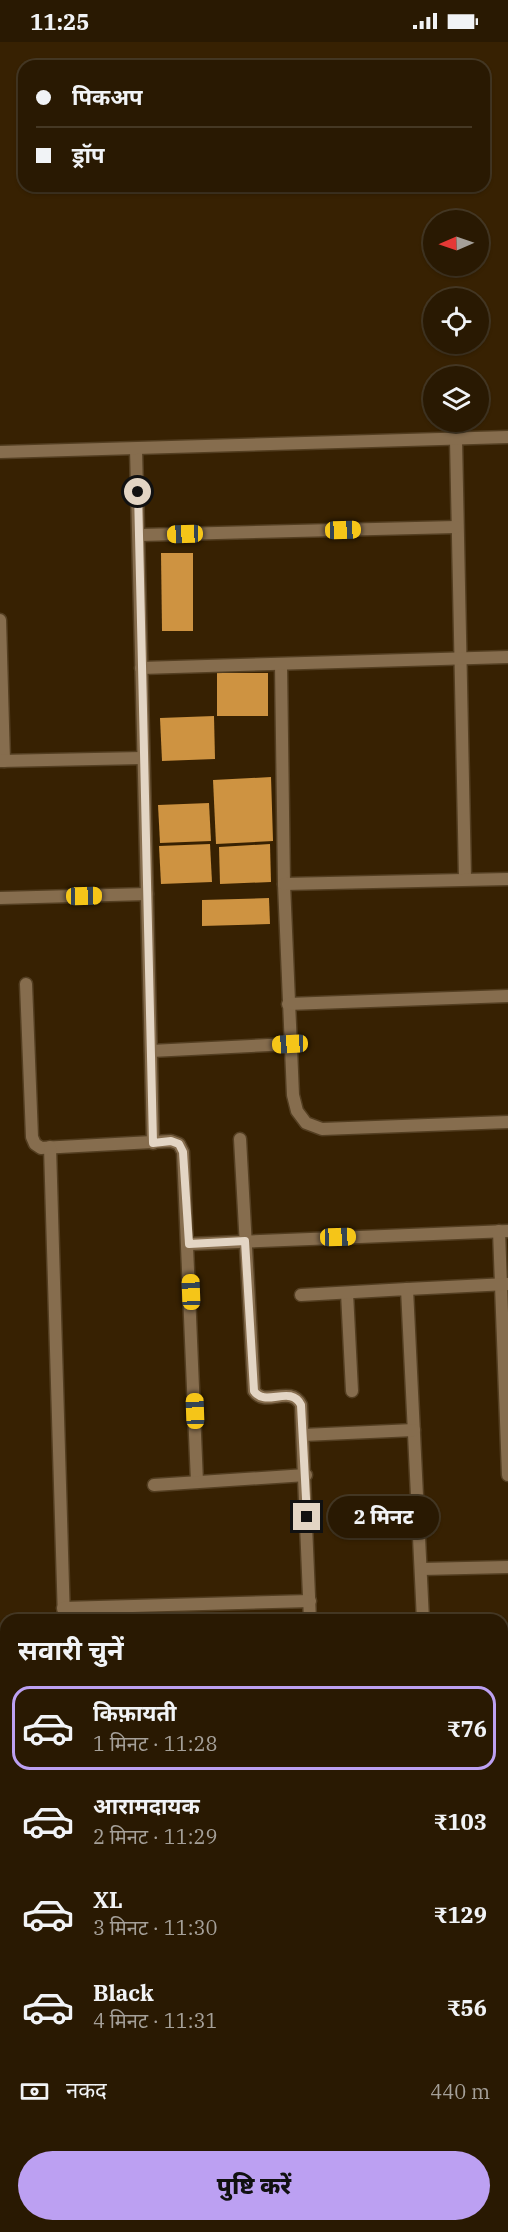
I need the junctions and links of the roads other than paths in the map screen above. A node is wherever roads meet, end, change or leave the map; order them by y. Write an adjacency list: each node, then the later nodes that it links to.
1 (508, 437): 2 (street)
2 (456, 440): 3 (street); 5 (street)
3 (136, 449): 4 (street); 6 (street)
4 (0, 452)
5 (456, 527): 6 (street); 9 (street)
6 (140, 535): 11 (street)
7 (0, 620): 13 (street)
8 (508, 657): 9 (street)
9 (461, 658): 10 (street); 14 (street)
10 (281, 666): 11 (street); 16 (street)
11 (141, 668): 12 (street)
12 (142, 758): 13 (street); 17 (street)
13 (2, 761)
14 (465, 879): 15 (street); 16 (street)
15 (508, 879)
16 (284, 884): 21 (street)
17 (147, 894): 18 (street); 23 (street)
18 (0, 898)
19 (26, 984): 27 (street)
20 (508, 996): 21 (street)
21 (288, 1004): 22 (street)
22 (290, 1044): 23 (street); 24 (street)
23 (151, 1051): 26 (street)
24 (508, 1122)
25 (240, 1139): 29 (street)
26 (153, 1143): 27 (street); 30 (street)
27 (50, 1147): 45 (street)
28 (504, 1231): 29 (street); 31 (street)
29 (245, 1241): 30 (street); 37 (street)
30 (189, 1244): 40 (street)
31 (505, 1284): 32 (street); 39 (street)
32 (406, 1289): 33 (street); 36 (street)
33 (347, 1293): 34 (street); 35 (street)
34 (301, 1295)
35 (352, 1391)
36 (414, 1430): 37 (street); 43 (street)
37 (303, 1435): 38 (street)
38 (306, 1475): 40 (street); 44 (street)
39 (508, 1475)
40 (197, 1482): 41 (street)
41 (154, 1485)
42 (508, 1567): 43 (street)
43 (422, 1569): 47 (street)
44 (310, 1601): 45 (street); 46 (street)
45 (63, 1614)
46 (310, 1614)
47 (423, 1614)

